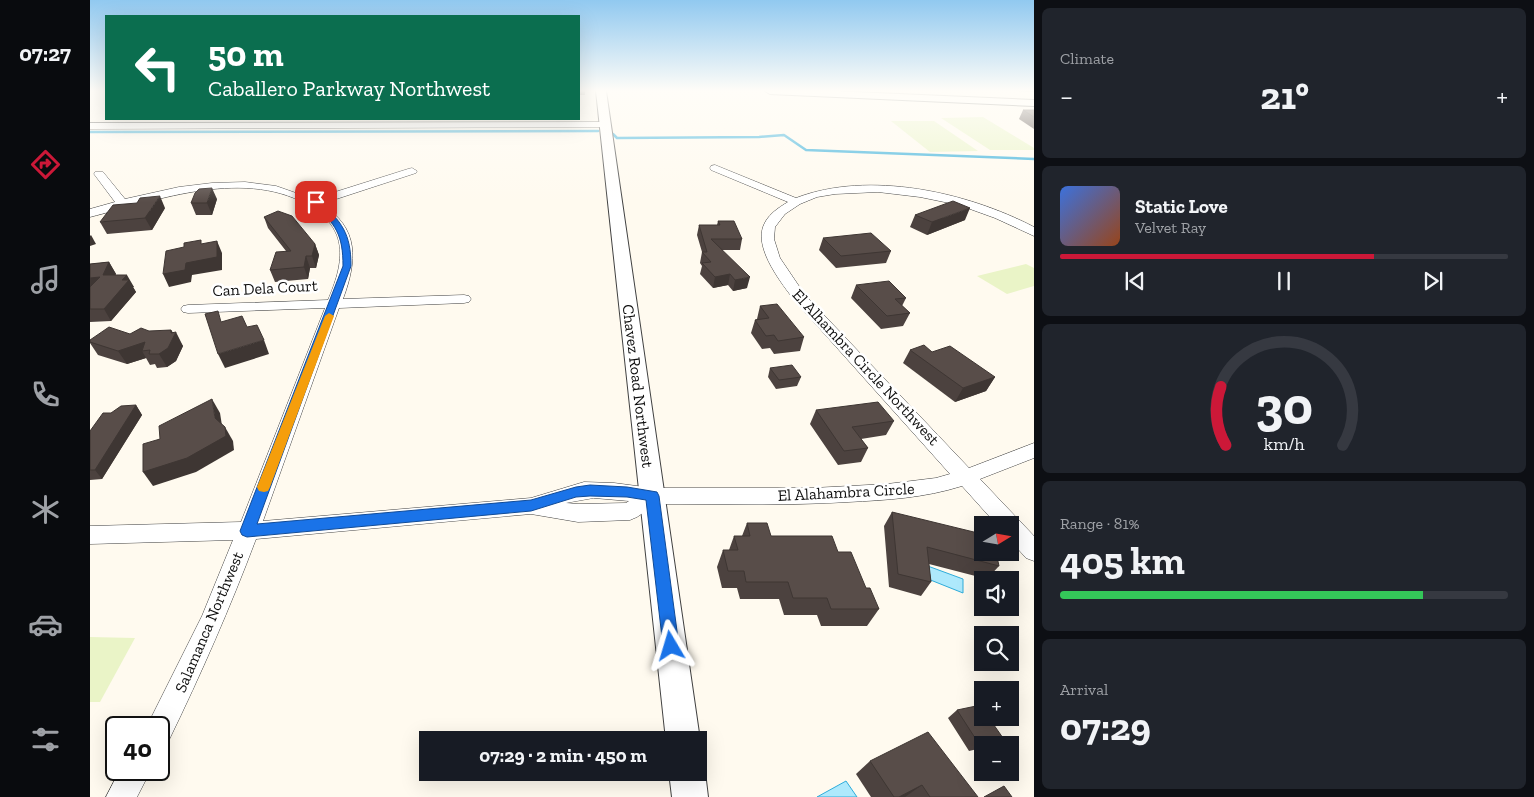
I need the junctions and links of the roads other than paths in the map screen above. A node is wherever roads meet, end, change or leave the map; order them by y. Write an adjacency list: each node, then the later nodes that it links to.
1 (604, 128): 15 (street, Chavez Road Northwest)
2 (716, 168): 5 (street)
3 (412, 172): 6 (street)
4 (99, 174): 7 (street)
5 (795, 201): 9 (street, El Alhambra Circle Northwest); 14 (street, El Alhambra Circle Northwest)
6 (316, 202): 7 (street, Salamanca Northwest); 11 (street, Salamanca Northwest)
7 (122, 203): 8 (street, Salamanca Northwest)
8 (90, 213)
9 (1034, 232)
10 (464, 299): 11 (street, Can Dela Court)
11 (335, 302): 12 (street, Can Dela Court); 16 (street, Salamanca Northwest)
12 (188, 309)
13 (1034, 450): 14 (street, El Alahambra Circle)
14 (966, 476): 15 (street, El Alahambra Circle); 18 (street, El Alhambra Circle Northwest)
15 (652, 496): 16 (street, El Alahambra Circle); 20 (street, Chavez Road Northwest)
16 (247, 531): 17 (street, El Alahambra Circle); 19 (street, Salamanca Northwest)
17 (90, 535)
18 (1034, 551)
19 (166, 716)
20 (682, 731)
21 (130, 781): 23 (street)
22 (688, 781): 24 (street)
23 (122, 797)
24 (690, 797)

